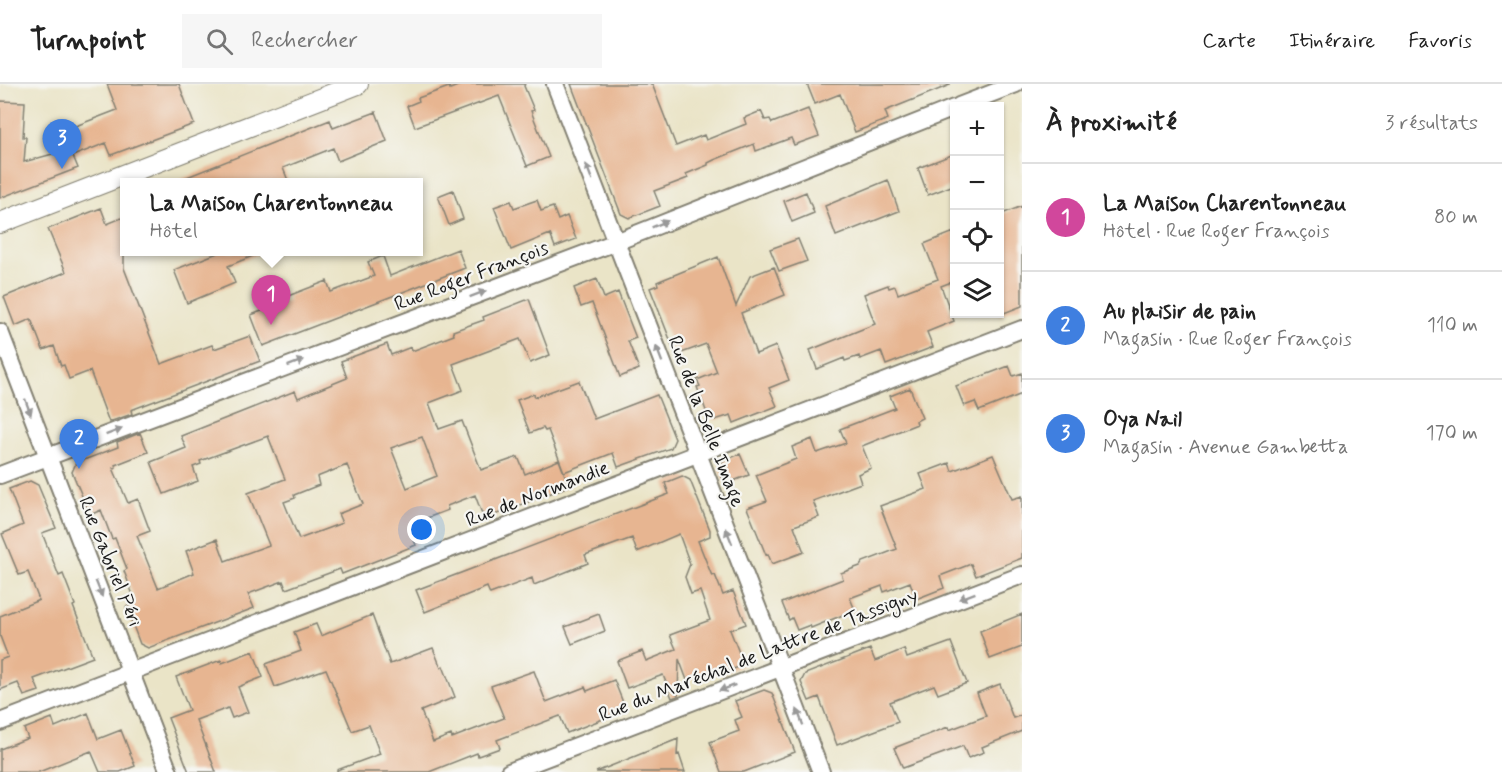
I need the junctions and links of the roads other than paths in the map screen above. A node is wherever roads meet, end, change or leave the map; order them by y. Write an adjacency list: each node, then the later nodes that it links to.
1 (358, 84): 6 (street)
2 (555, 84): 7 (street, Rue de la Belle Image, one-way to 2)
3 (1016, 84): 4 (street)
4 (969, 102)
5 (950, 110): 7 (street, Rue Roger François, one-way to 5)
6 (0, 223)
7 (616, 242): 10 (street, Rue de la Belle Image, one-way to 7); 11 (street, Rue Roger François, one-way to 7)
8 (1022, 329): 10 (street, Rue de Normandie)
9 (0, 332): 11 (street, Rue Gabriel Péri, one-way to 11)
10 (697, 454): 14 (street, Rue de la Belle Image, one-way to 10); 15 (street, Rue de Normandie)
11 (47, 458): 12 (street, Rue Roger François); 15 (street, Rue Gabriel Péri, one-way to 15)
12 (0, 476)
13 (1022, 575): 14 (street, Rue du Maréchal de Lattre de Tassigny, one-way to 14)
14 (782, 667): 18 (street, Rue du Maréchal de Lattre de Tassigny, one-way to 18); 19 (street, Rue de la Belle Image, one-way to 14)
15 (132, 671): 16 (street, Rue de Normandie); 17 (street, Rue Gabriel Péri)
16 (0, 722)
17 (169, 772)
18 (508, 772)
19 (821, 772)

